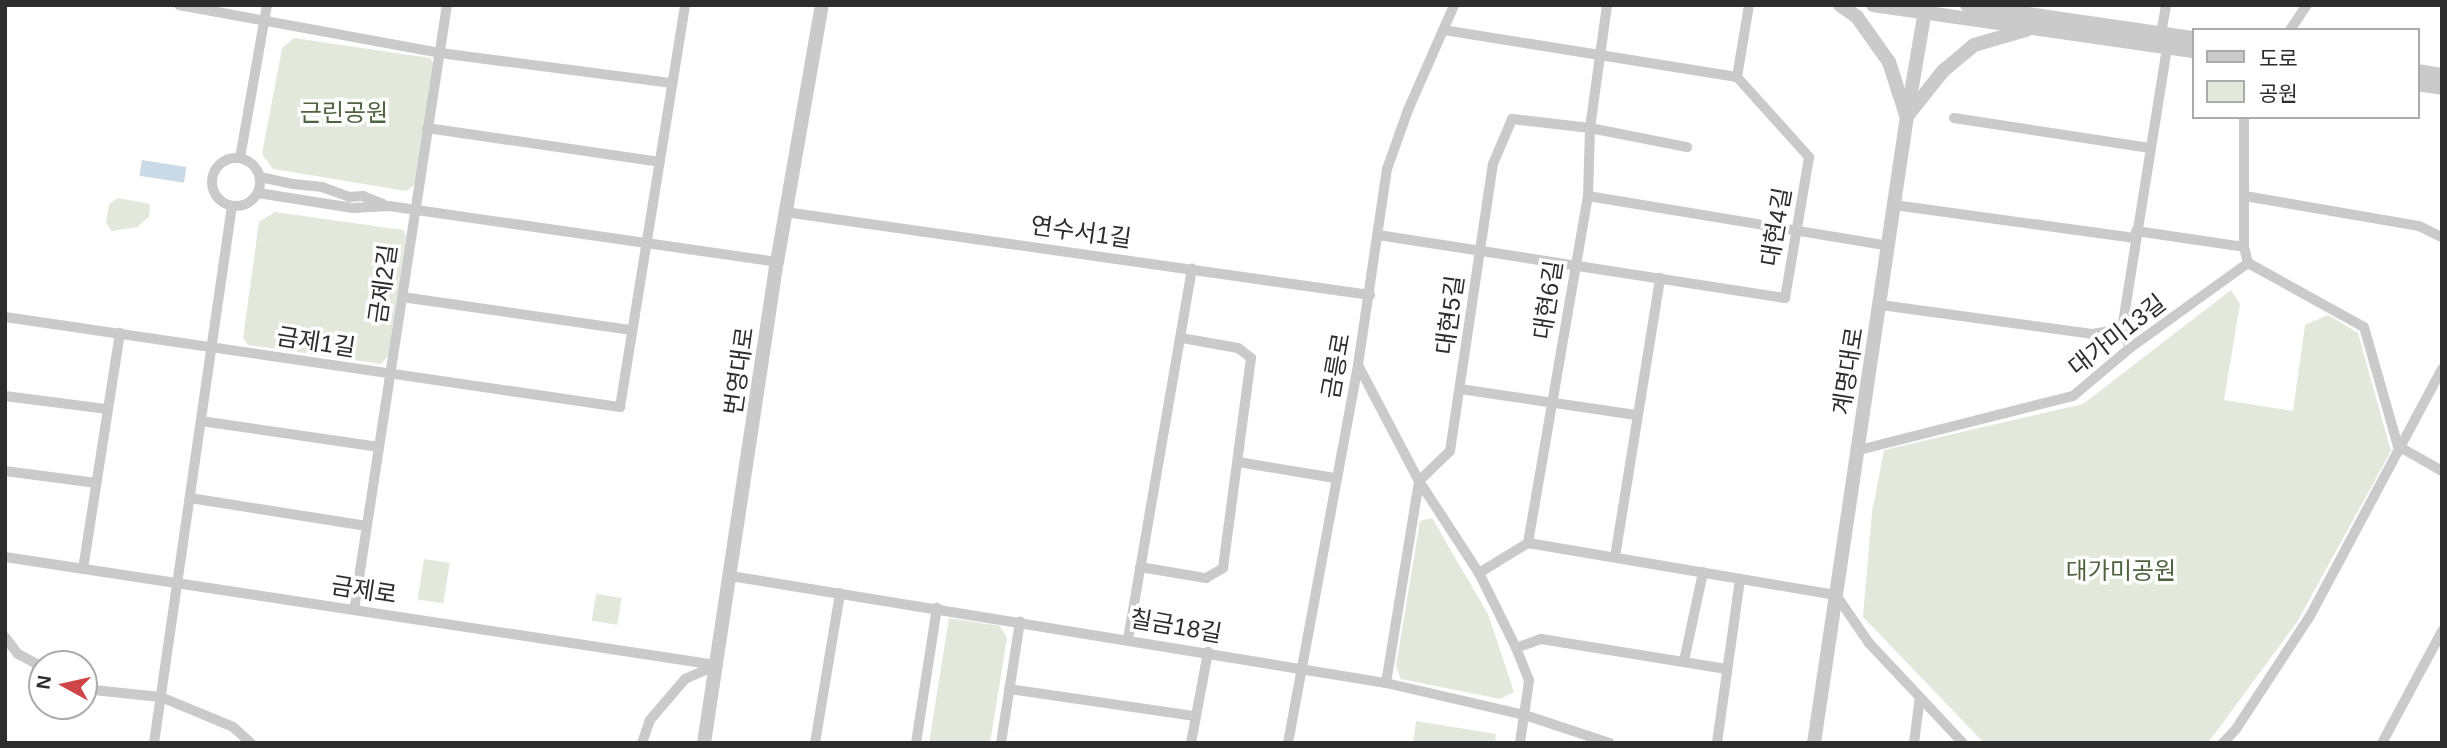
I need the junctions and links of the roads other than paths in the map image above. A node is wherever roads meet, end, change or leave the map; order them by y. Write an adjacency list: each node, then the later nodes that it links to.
1 (179, 5): 17 (street)
2 (267, 5): 17 (street)
3 (447, 5): 24 (street, 금제2길)
4 (683, 5): 29 (street)
5 (822, 5): 49 (street, 번영대로)
6 (1454, 5): 20 (street, 금릉로)
7 (1607, 5): 25 (street, 대현6길)
8 (1749, 5): 28 (street)
9 (1840, 5): 32 (street)
10 (1873, 5): 15 (street)
11 (1967, 5): 16 (street)
12 (2028, 5): 16 (street)
13 (2166, 5): 22 (street)
14 (2307, 5): 19 (street)
15 (1925, 10): 18 (street); 32 (street, 계명대로)
16 (2043, 16): 22 (street)
17 (265, 19): 24 (street); 39 (street)
18 (2031, 28): 22 (street); 32 (street)
19 (2291, 28)
20 (1443, 30): 25 (street); 51 (street, 금릉로)
21 (2192, 38): 22 (street)
22 (2164, 41): 23 (street); 38 (street)
23 (2192, 51)
24 (440, 52): 29 (street); 35 (street, 금제2길)
25 (1602, 54): 28 (street); 36 (street, 대현6길)
26 (2419, 71): 27 (street)
27 (2442, 75)
28 (1737, 77): 50 (street, 대현4길)
29 (672, 83): 40 (street)
30 (2419, 84): 31 (street)
31 (2442, 88)
32 (1907, 116): 45 (street, 계명대로)
33 (1954, 118): 38 (street)
34 (2244, 119): 44 (street)
35 (427, 128): 40 (street); 48 (street, 금제2길)
36 (1590, 128): 37 (street, 대현5길); 43 (street, 대현6길); 57 (street, 대현5길)
37 (1687, 147)
38 (2150, 148): 52 (street)
39 (240, 158): 41 (street); 46 (street)
40 (660, 162): 54 (street)
41 (260, 177): 42 (street); 47 (street)
42 (258, 193): 46 (street); 47 (street)
43 (1588, 196): 50 (street); 60 (street, 대현6길)
44 (2245, 196): 53 (street); 56 (street)
45 (1894, 205): 52 (street); 55 (street, 계명대로)
46 (232, 206): 71 (street)
47 (389, 206): 48 (street)
48 (415, 211): 54 (street); 64 (street, 금제2길)
49 (785, 212): 58 (street, 번영대로); 61 (street, 연수서1길)
50 (1797, 230): 55 (street); 62 (street, 대현4길)
51 (1378, 234): 57 (street, 대현4길); 63 (street, 금릉로)
52 (2135, 234): 56 (street); 67 (street)
53 (2442, 237)
54 (646, 243): 58 (street); 68 (street)
55 (1889, 246): 65 (street, 계명대로)
56 (2244, 247): 59 (street)
57 (1480, 250): 60 (street, 대현4길); 76 (street, 대현5길)
58 (777, 262): 100 (street, 번영대로)
59 (2248, 262): 72 (street, 대가미13길); 82 (street)
60 (1575, 265): 62 (street, 대현4길); 78 (street, 대현6길)
61 (1192, 268): 63 (street, 연수서1길); 70 (street)
62 (1660, 278): 80 (street)
63 (1370, 295): 73 (street, 금릉로)
64 (402, 297): 68 (street); 75 (street, 금제2길)
65 (1881, 305): 67 (street); 84 (street, 계명대로)
66 (5, 317): 69 (street, 금제1길)
67 (2122, 329): 72 (street)
68 (632, 330): 75 (street, 금제1길)
69 (120, 333): 71 (street, 금제1길); 79 (street)
70 (1181, 338): 85 (street); 96 (street)
71 (211, 347): 75 (street, 금제1길); 81 (street)
72 (2130, 348): 84 (street, 대가미13길)
73 (1358, 365): 88 (street, 금릉로); 89 (street)
74 (2442, 369): 82 (street)
75 (390, 375): 83 (street, 금제2길)
76 (1460, 389): 78 (street); 89 (street, 대현5길)
77 (5, 396): 79 (street)
78 (1552, 404): 80 (street); 93 (street, 대현6길)
79 (107, 409): 90 (street)
80 (1636, 415): 95 (street)
81 (201, 421): 83 (street); 91 (street)
82 (2399, 446): 87 (street); 140 (street)
83 (379, 447): 92 (street, 금제2길)
84 (1859, 450): 104 (street, 계명대로)
85 (1238, 462): 88 (street); 96 (street)
86 (5, 471): 90 (street)
87 (2442, 471)
88 (1335, 478): 116 (street, 금릉로)
89 (1419, 481): 99 (street); 118 (street)
90 (96, 483): 97 (street)
91 (190, 498): 92 (street); 102 (street)
92 (367, 526): 106 (street, 금제2길)
93 (1528, 543): 95 (street); 99 (street)
94 (5, 557): 97 (street, 금제로)
95 (1615, 557): 98 (street)
96 (1140, 567): 110 (street)
97 (83, 569): 102 (street, 금제로)
98 (1703, 572): 101 (street); 114 (street)
99 (1479, 573): 111 (street)
100 (730, 576): 103 (street, 칠금18길); 115 (street, 번영대로)
101 (1740, 579): 104 (street); 117 (street)
102 (177, 583): 106 (street, 금제로); 121 (street)
103 (840, 593): 105 (street, 칠금18길); 129 (street)
104 (1836, 595): 122 (street); 137 (street, 계명대로)
105 (937, 608): 107 (street, 칠금18길); 130 (street)
106 (354, 610): 115 (street, 금제로)
107 (1020, 621): 110 (street, 칠금18길); 119 (street)
108 (2442, 631): 141 (street)
109 (5, 636): 113 (street)
110 (1128, 639): 112 (street, 칠금18길)
111 (1516, 648): 114 (street); 123 (street)
112 (1208, 652): 116 (street, 칠금18길); 124 (street)
113 (28, 659)
114 (1684, 661): 117 (street)
115 (716, 665): 127 (street); 128 (street, 번영대로)
116 (1301, 668): 118 (street, 칠금18길); 133 (street, 금릉로)
117 (1727, 669): 136 (street)
118 (1386, 683): 123 (street, 칠금18길)
119 (1009, 689): 124 (street); 131 (street)
120 (98, 690): 121 (street)
121 (161, 697): 125 (street); 126 (street)
122 (1920, 697): 138 (street); 139 (street)
123 (1525, 715): 134 (street); 135 (street, 칠금18길)
124 (1195, 716): 132 (street)
125 (154, 743)
126 (251, 743)
127 (642, 743)
128 (704, 743)
129 (815, 743)
130 (916, 743)
131 (1001, 743)
132 (1191, 743)
133 (1288, 743)
134 (1520, 743)
135 (1609, 743)
136 (1717, 743)
137 (1814, 743)
138 (1914, 743)
139 (1963, 743)
140 (2223, 743)
141 (2382, 743)

